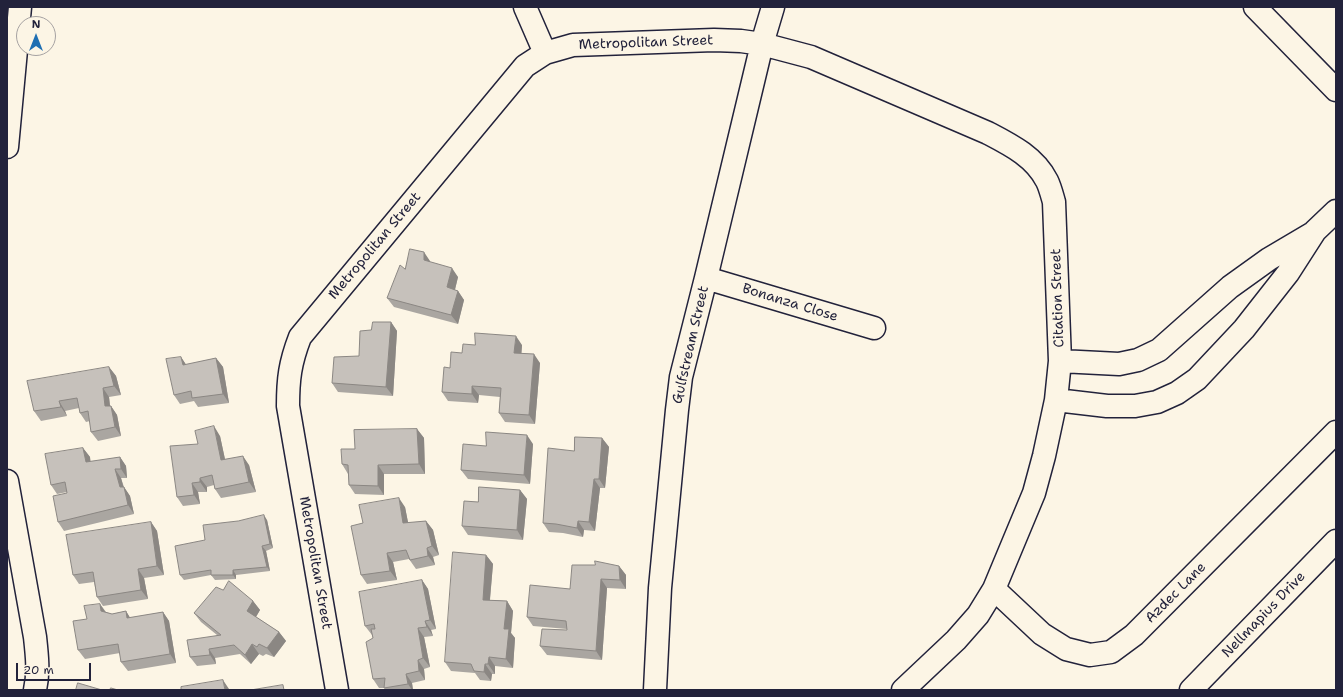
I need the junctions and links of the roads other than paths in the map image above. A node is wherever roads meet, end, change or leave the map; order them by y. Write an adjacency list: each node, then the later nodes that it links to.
1 (20, 7): 8 (street)
2 (525, 7): 6 (street)
3 (773, 7): 5 (street, Gulfstream Street)
4 (1255, 7): 7 (street)
5 (762, 44): 6 (street, Metropolitan Street); 11 (street, Gulfstream Street); 13 (street, Citation Street)
6 (545, 54): 20 (street, Metropolitan Street)
7 (1336, 90)
8 (7, 147)
9 (1336, 211): 10 (street)
10 (1315, 231): 13 (street); 14 (street)
11 (706, 278): 12 (street, Bonanza Close); 21 (street, Gulfstream Street)
12 (874, 328)
13 (1060, 361): 14 (street, Citation Street)
14 (1056, 400): 18 (street, Citation Street)
15 (1336, 432): 18 (street, Azdec Lane)
16 (7, 481): 19 (street)
17 (1336, 541): 23 (street, Nellmapius Drive)
18 (994, 589): 22 (street, Citation Street)
19 (35, 690)
20 (337, 690)
21 (655, 690)
22 (904, 690)
23 (1191, 690)

